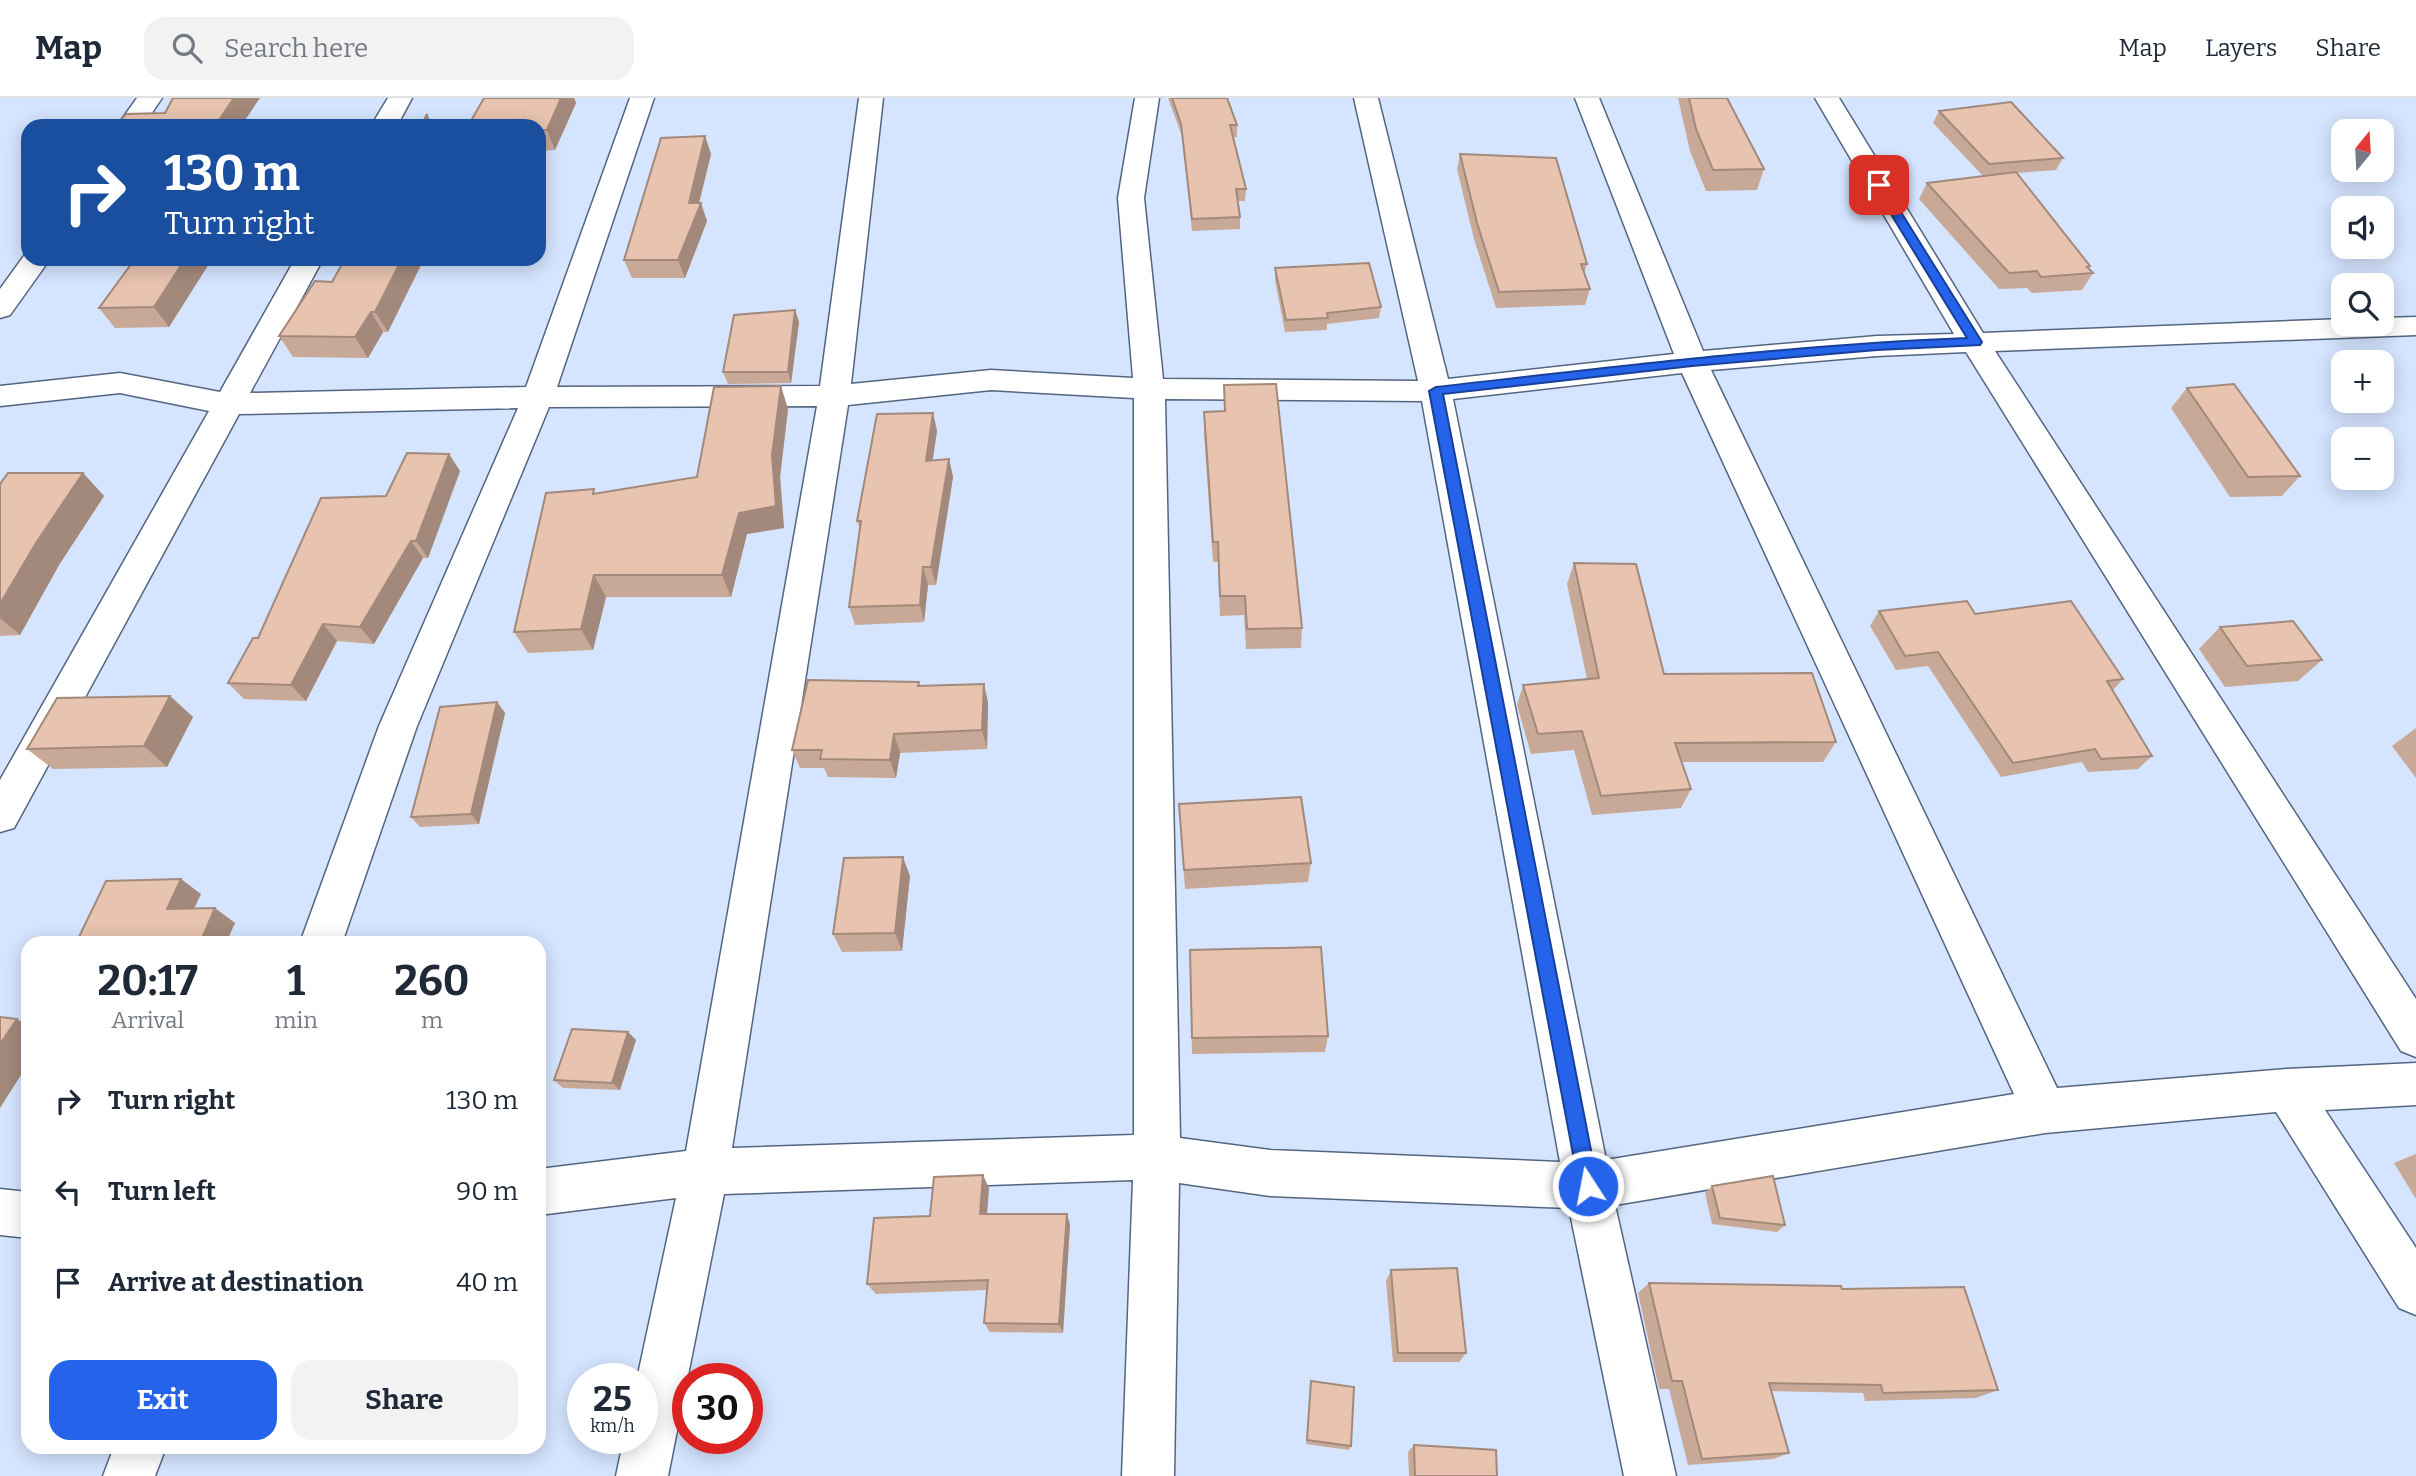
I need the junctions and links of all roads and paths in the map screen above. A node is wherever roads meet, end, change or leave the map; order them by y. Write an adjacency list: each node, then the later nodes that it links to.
1 (150, 98): 9 (street)
2 (400, 98): 10 (street)
3 (642, 98): 21 (street)
4 (871, 98): 20 (street)
5 (1147, 98): 17 (street)
6 (1366, 98): 18 (street)
7 (1587, 98): 16 (street)
8 (1826, 98): 15 (street)
9 (135, 119)
10 (388, 119)
11 (31, 266): 13 (street)
12 (305, 266): 22 (street)
13 (0, 309)
14 (2416, 326): 15 (street)
15 (1976, 342): 16 (street); 25 (street)
16 (1692, 362): 18 (street); 28 (street)
17 (1149, 389): 18 (street); 20 (street); 29 (street)
18 (1436, 391): 31 (street)
19 (0, 396): 22 (street)
20 (834, 396): 21 (street); 30 (street)
21 (538, 397): 22 (street); 24 (street)
22 (228, 404): 23 (street)
23 (0, 816)
24 (323, 936)
25 (2416, 1037)
26 (2416, 1084): 27 (street)
27 (2287, 1090): 28 (street); 35 (street)
28 (2045, 1111): 31 (street)
29 (1157, 1157): 30 (street); 31 (street); 39 (street)
30 (705, 1172): 32 (street); 38 (street)
31 (1588, 1186): 40 (street)
32 (546, 1191)
33 (0, 1212): 34 (street)
34 (21, 1214)
35 (2416, 1291)
36 (137, 1454): 37 (street)
37 (129, 1476)
38 (642, 1476)
39 (1148, 1476)
40 (1650, 1476)

